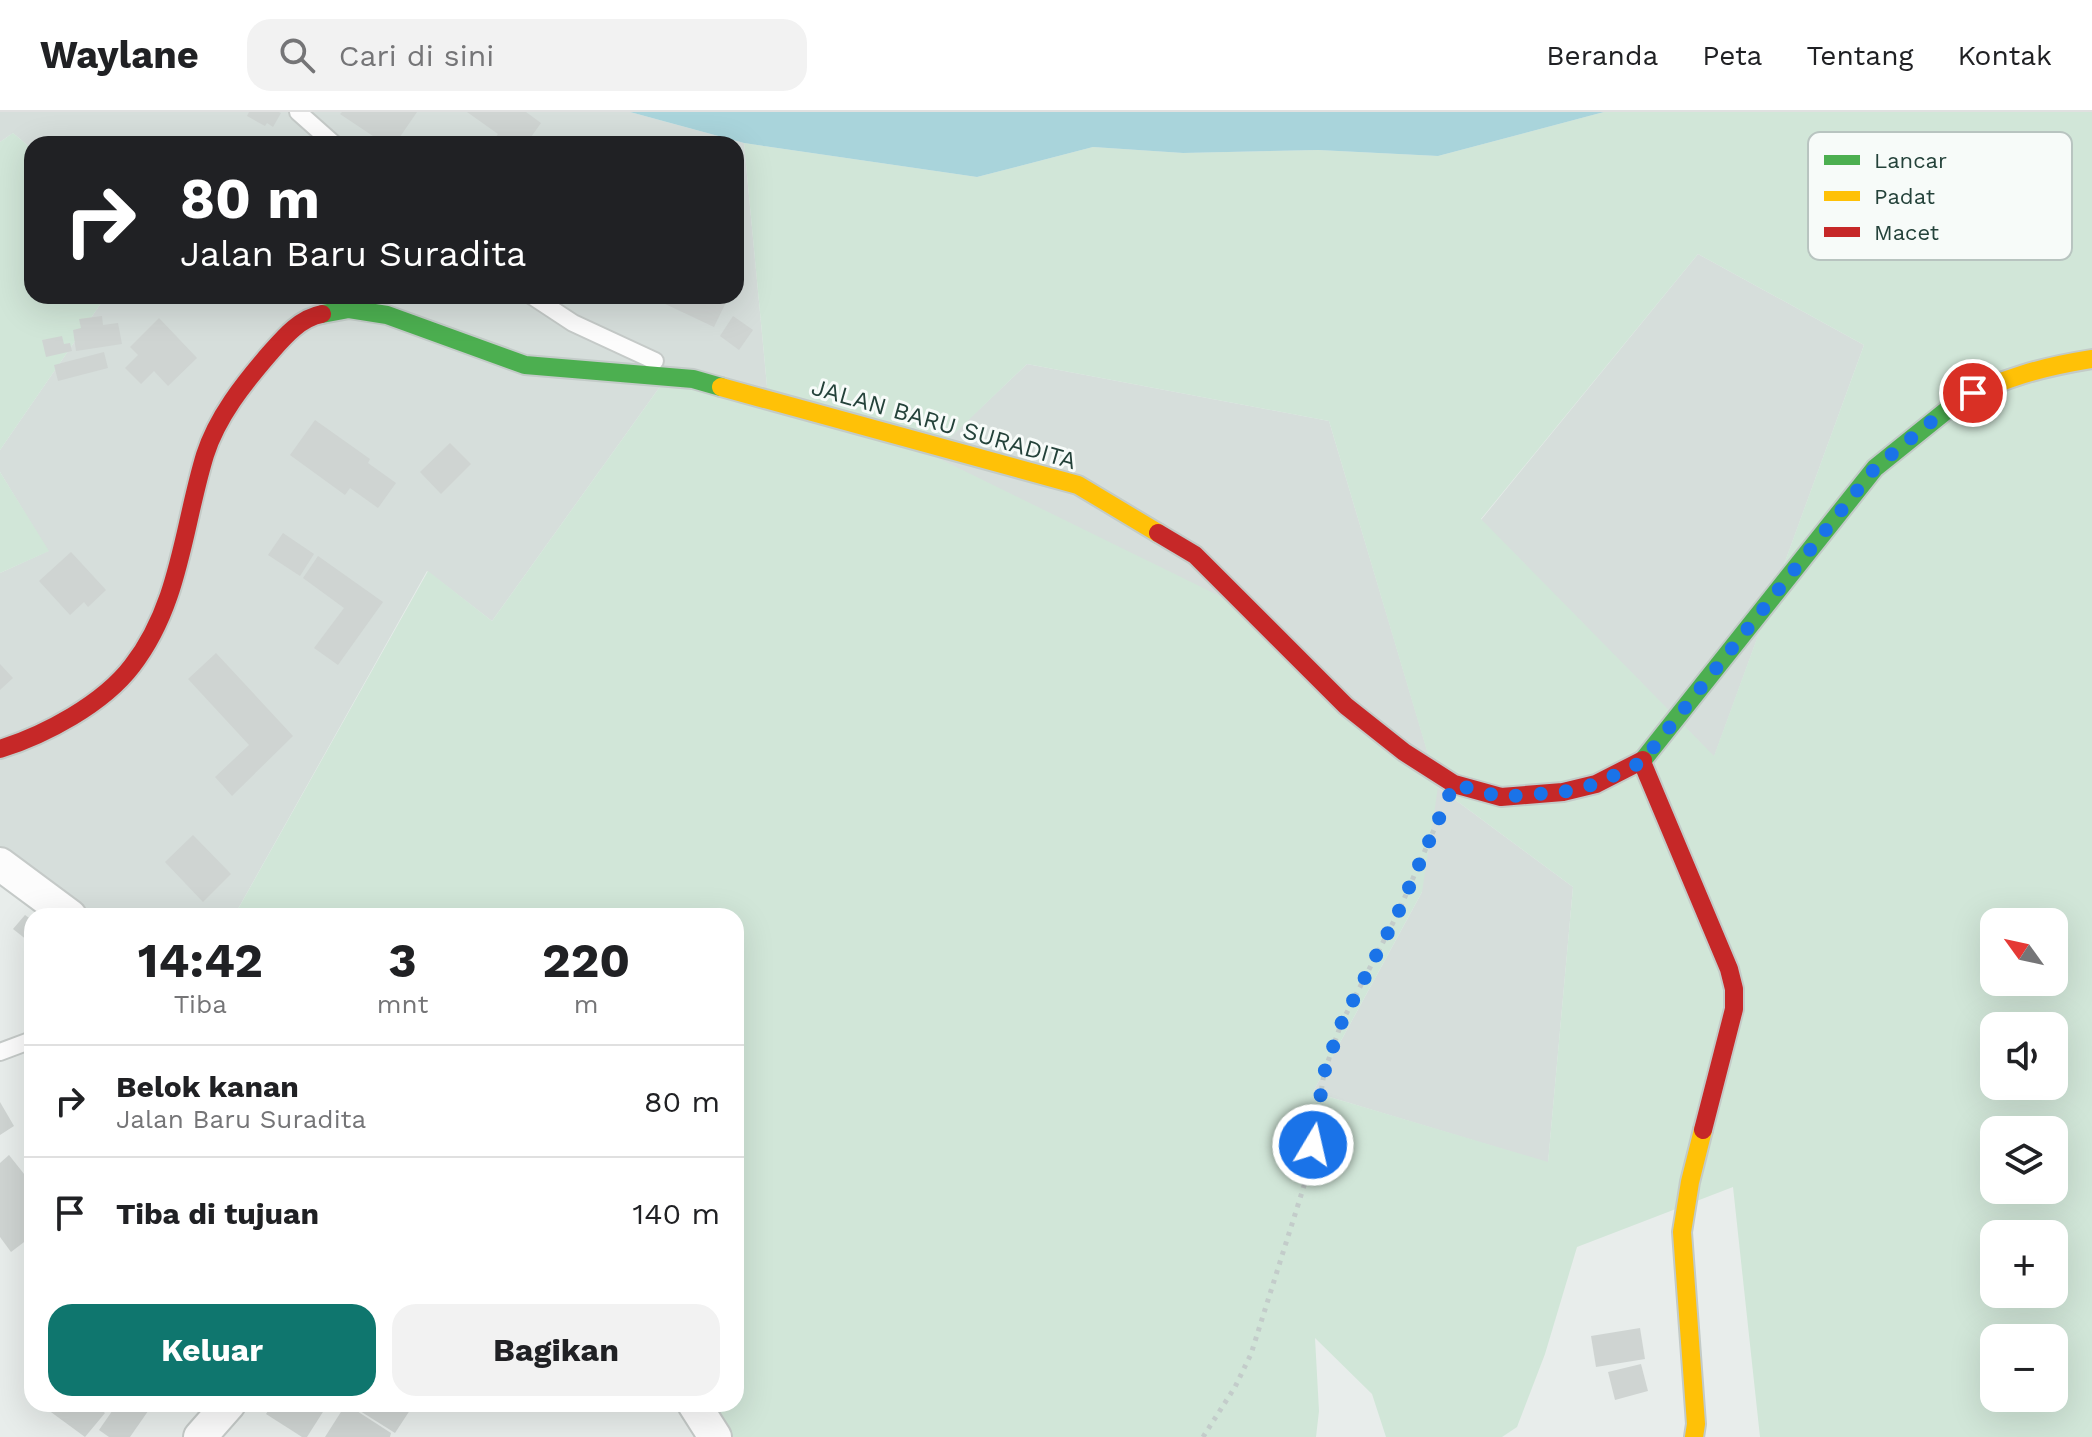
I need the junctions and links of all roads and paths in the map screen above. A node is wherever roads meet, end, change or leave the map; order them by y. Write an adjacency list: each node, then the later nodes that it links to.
1 (298, 112): 2 (lane)
2 (325, 136)
3 (544, 304): 5 (lane)
4 (2092, 359): 7 (main road, JALAN BARU SURADITA)
5 (693, 379): 6 (main road, JALAN BARU SURADITA); 8 (main road, JALAN BARU SURADITA)
6 (0, 749)
7 (1642, 762): 8 (main road, JALAN BARU SURADITA); 18 (main road)
8 (1454, 784): 17 (path)
9 (0, 864): 10 (street)
10 (59, 908)
11 (24, 1043): 12 (lane)
12 (0, 1052)
13 (222, 1412): 15 (street)
14 (699, 1412): 16 (street)
15 (200, 1437)
16 (715, 1437)
17 (1203, 1437)
18 (1694, 1437)

